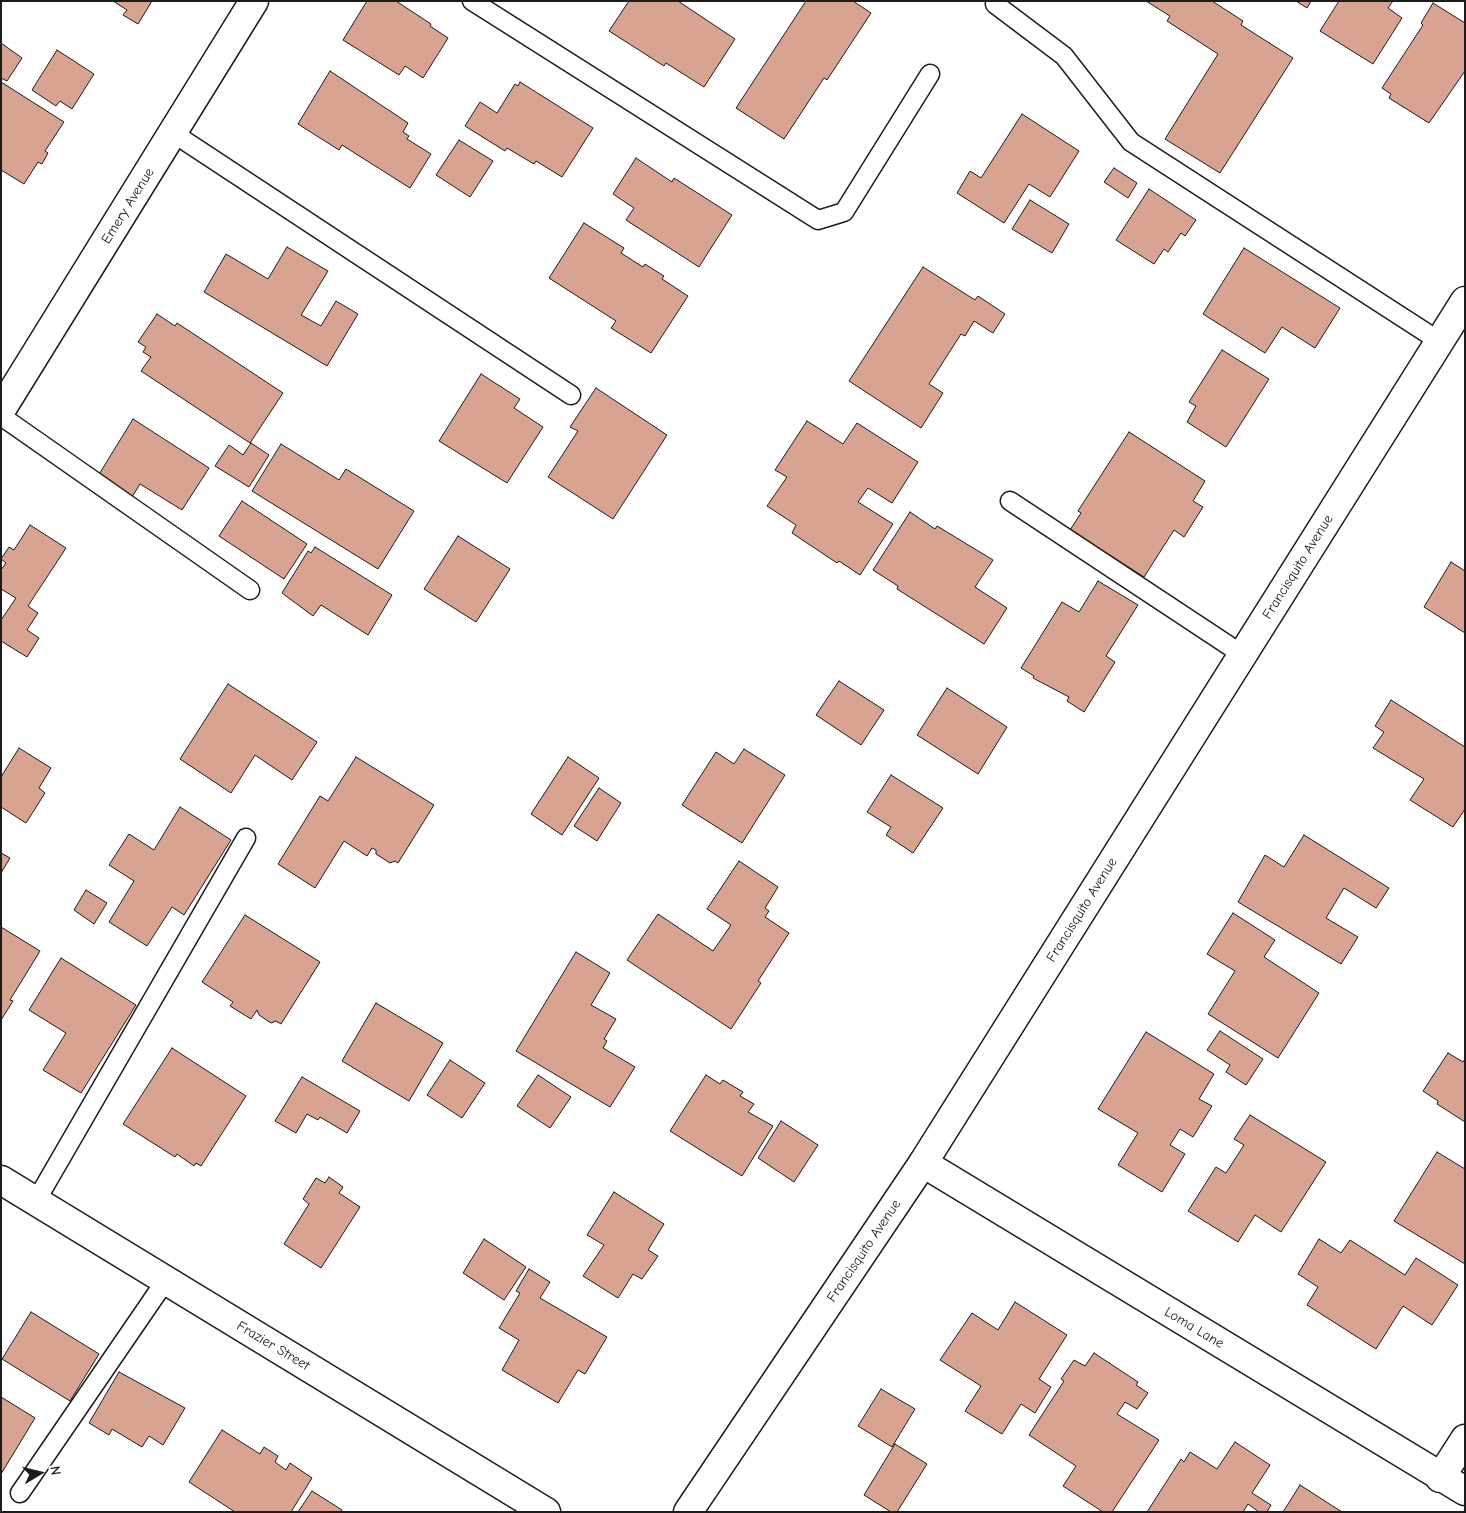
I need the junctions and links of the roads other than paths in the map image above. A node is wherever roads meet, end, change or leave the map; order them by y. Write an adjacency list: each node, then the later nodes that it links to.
1 (254, 1): 5 (street, Emery Avenue)
2 (472, 1): 4 (lane)
3 (995, 4): 7 (lane)
4 (930, 74)
5 (173, 133): 8 (lane); 9 (street, Emery Avenue)
6 (1465, 301): 7 (street, Francisquito Avenue)
7 (1440, 341): 13 (street, Francisquito Avenue)
8 (571, 396)
9 (1, 410)
10 (1, 416): 12 (lane)
11 (1010, 501): 13 (lane)
12 (250, 590)
13 (1242, 655): 15 (street, Francisquito Avenue)
14 (246, 838): 17 (lane)
15 (923, 1163): 20 (street, Loma Lane); 24 (street, Francisquito Avenue)
16 (1, 1180): 17 (street, Frazier Street)
17 (36, 1201): 18 (street, Frazier Street)
18 (166, 1280): 22 (lane); 23 (street, Frazier Street)
19 (1465, 1439): 20 (street)
20 (1440, 1478): 21 (street, Loma Lane)
21 (1465, 1491)
22 (20, 1493)
23 (546, 1512)
24 (688, 1512)

